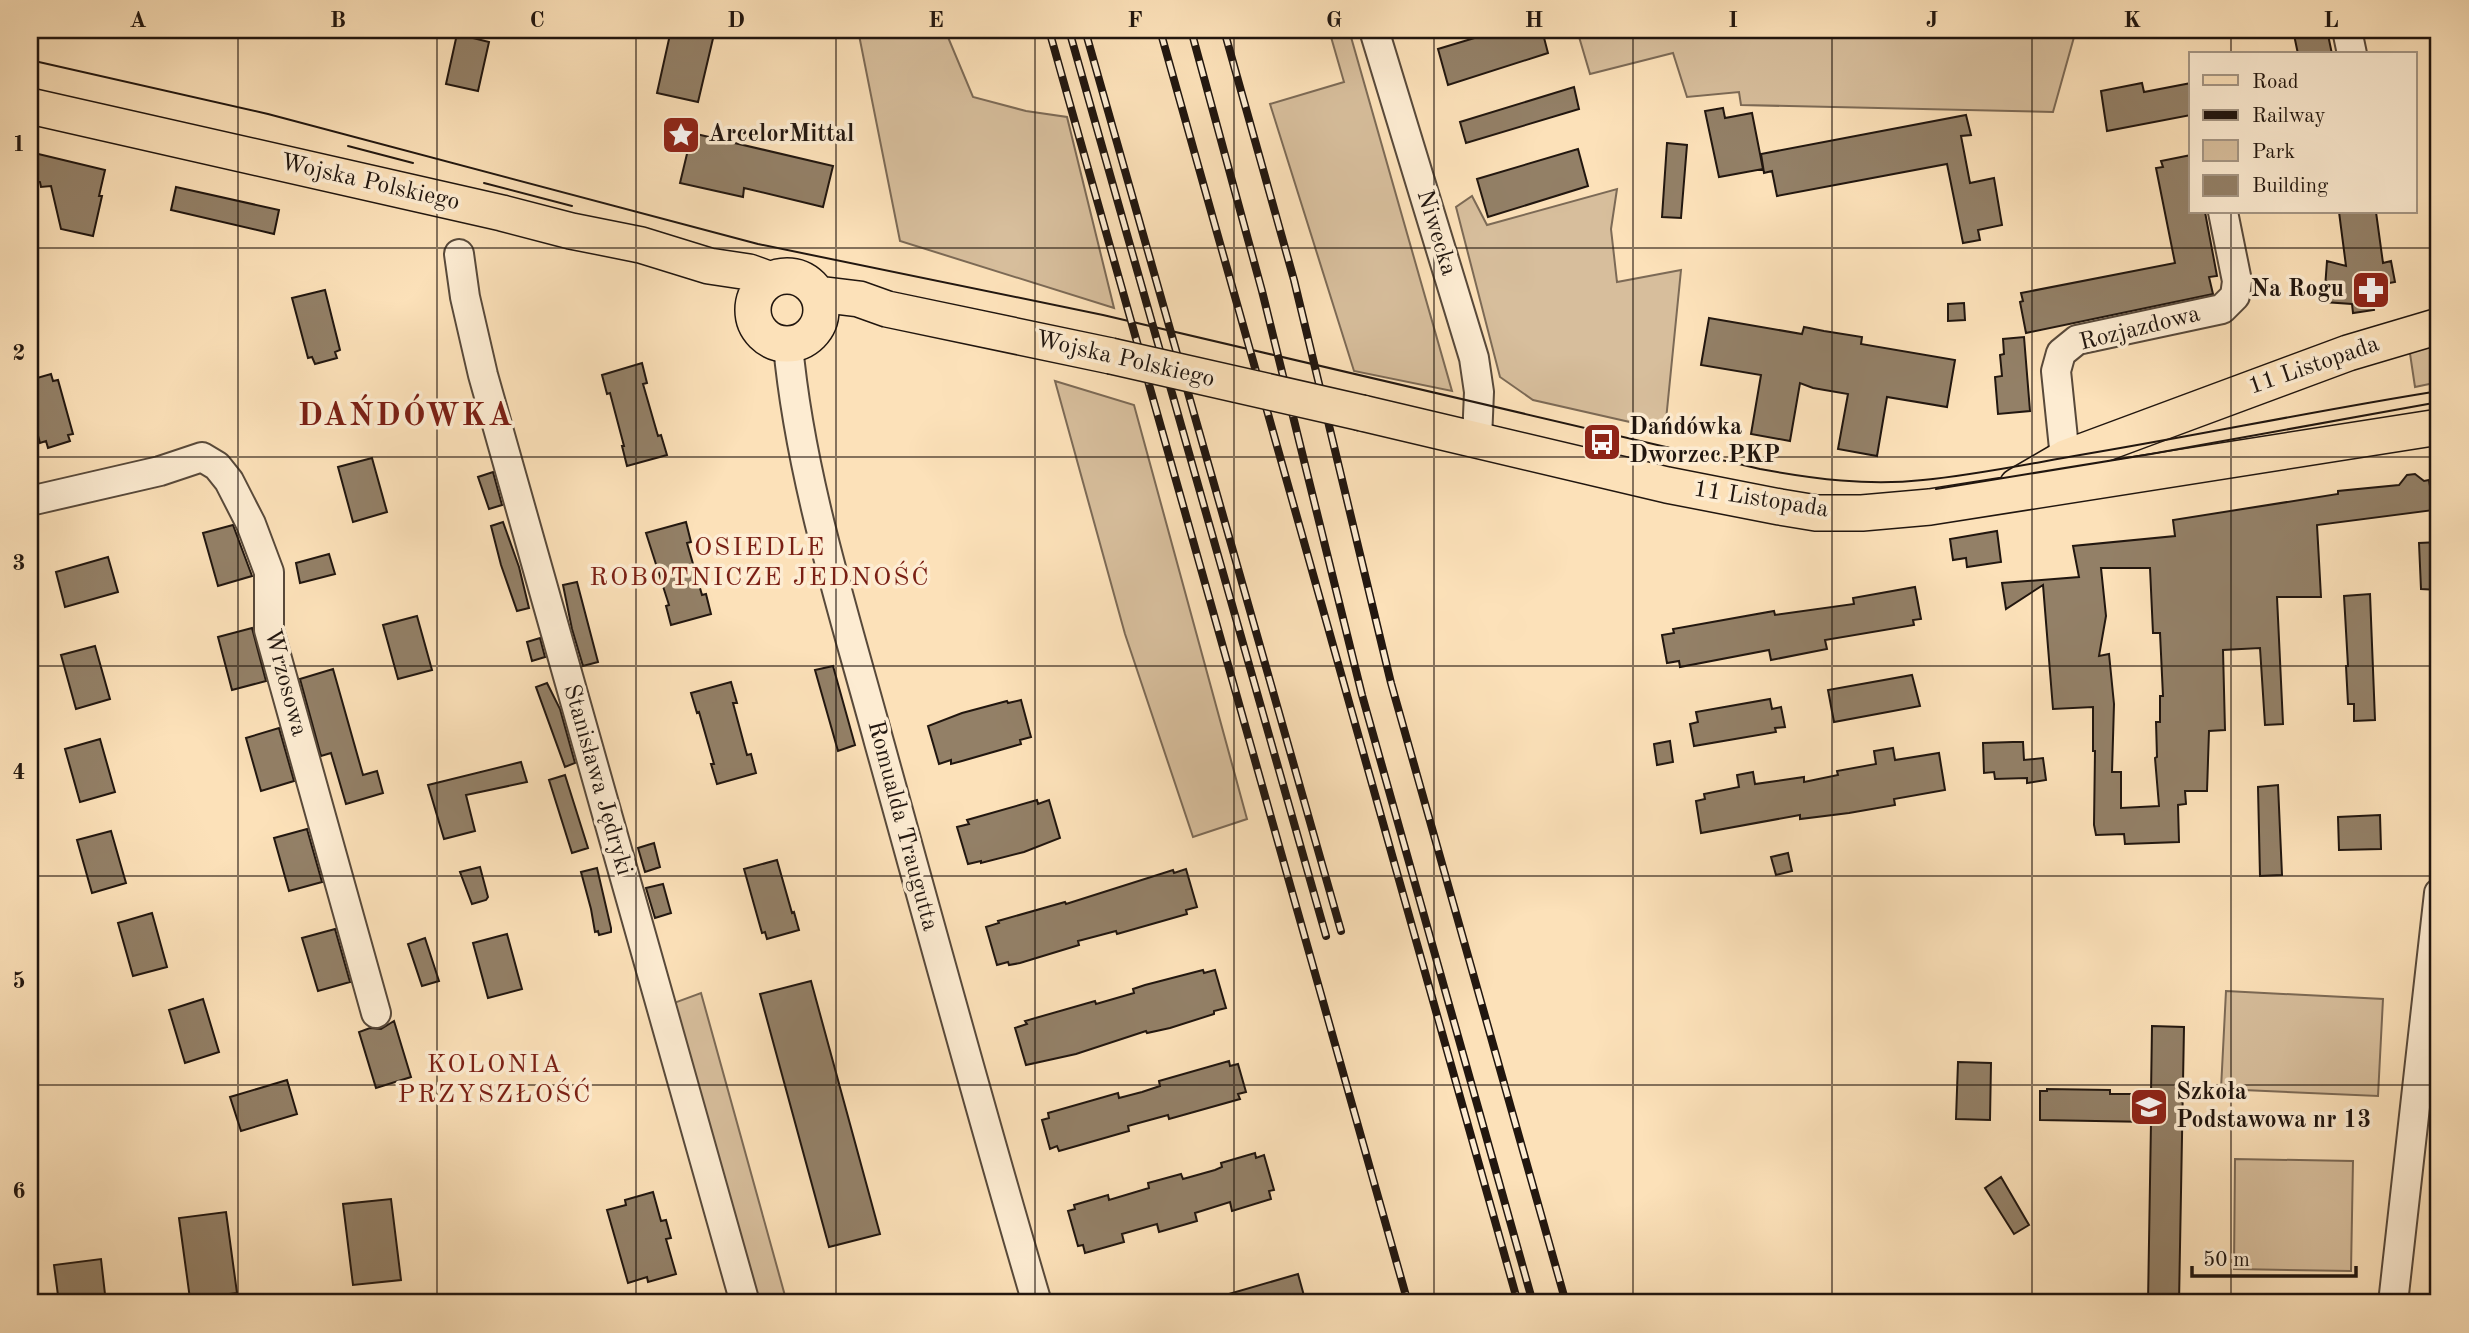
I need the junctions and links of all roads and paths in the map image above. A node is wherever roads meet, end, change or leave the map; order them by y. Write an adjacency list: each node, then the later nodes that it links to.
1 (1374, 30): 13 (street, Niwecka)
2 (2347, 30): 3 (street)
3 (2352, 52)
4 (30, 106): 7 (main road, Wojska Polskiego)
5 (2223, 214): 14 (street, Rozjazdowa)
6 (458, 254): 19 (street, Stanisława Jędryki)
7 (762, 293): 8 (main road); 10 (main road)
8 (818, 310): 10 (main road); 11 (main road, Wojska Polskiego, bridge)
9 (2439, 326): 14 (main road, 11 Listopada)
10 (788, 345): 20 (street, Romualda Traugutta)
11 (1363, 413): 13 (main road, 11 Listopada)
12 (2439, 427): 15 (main road, 11 Listopada)
13 (1477, 439): 15 (main road, 11 Listopada)
14 (2065, 458): 15 (main road, 11 Listopada)
15 (1999, 497)
16 (30, 501): 18 (street, Wrzosowa)
17 (2439, 893): 21 (street)
18 (376, 1013)
19 (745, 1303)
20 (1037, 1303)
21 (2393, 1303)

